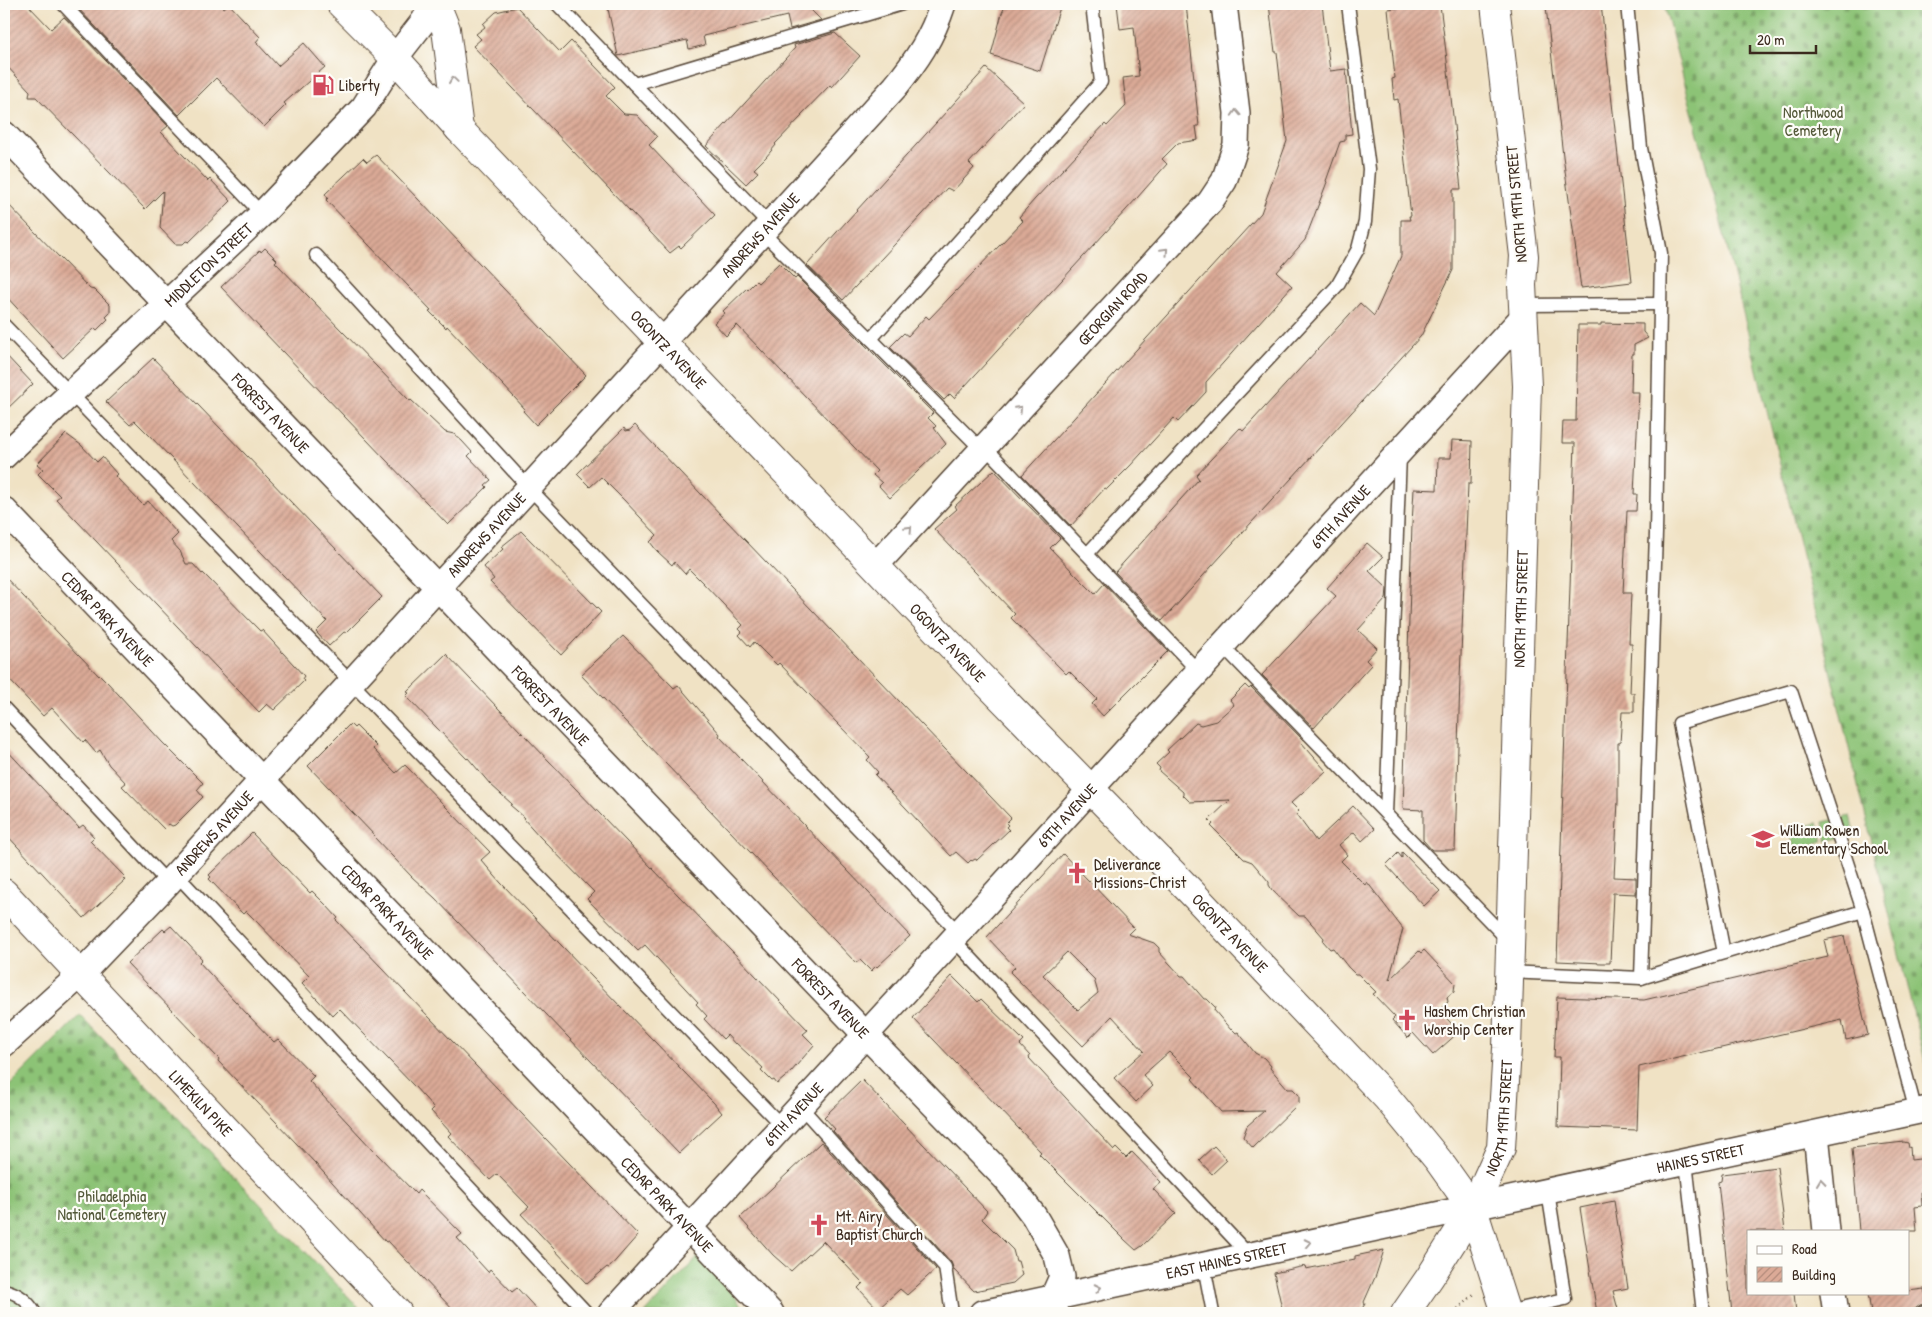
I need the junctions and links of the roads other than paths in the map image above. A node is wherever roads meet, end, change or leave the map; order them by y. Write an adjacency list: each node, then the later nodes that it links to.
1 (63, 4): 16 (lane)
2 (341, 4): 12 (street, OGONTZ AVENUE)
3 (435, 4): 12 (street, MIDDLETON STREET); 14 (street, one-way to 3)
4 (557, 4): 13 (lane)
5 (902, 4): 13 (lane)
6 (943, 4): 17 (street, ANDREWS AVENUE)
7 (1092, 4): 23 (lane)
8 (1224, 4): 26 (street, GEORGIAN ROAD, one-way to 8)
9 (1348, 4): 31 (lane)
10 (1495, 4): 21 (street, NORTH 19TH STREET)
11 (1627, 4): 20 (lane)
12 (394, 58): 14 (street, OGONTZ AVENUE); 16 (street, MIDDLETON STREET)
13 (634, 84): 17 (lane)
14 (459, 129): 24 (street, OGONTZ AVENUE)
15 (4, 134): 19 (street, FORREST AVENUE)
16 (262, 214): 19 (street, MIDDLETON STREET)
17 (766, 229): 23 (lane); 24 (street, ANDREWS AVENUE)
18 (316, 255): 29 (lane)
19 (166, 304): 25 (street, MIDDLETON STREET); 33 (street, FORREST AVENUE)
20 (1660, 304): 21 (lane); 49 (lane)
21 (1523, 311): 27 (street, 69TH AVENUE); 45 (street, NORTH 19TH STREET)
22 (4, 325): 25 (lane)
23 (871, 338): 26 (lane)
24 (664, 342): 29 (street, ANDREWS AVENUE); 32 (street, OGONTZ AVENUE)
25 (70, 395): 28 (street, MIDDLETON STREET); 36 (lane)
26 (983, 448): 31 (lane); 32 (street, GEORGIAN ROAD, one-way to 26)
27 (1400, 451): 34 (street, 69TH AVENUE); 40 (lane)
28 (4, 456)
29 (529, 488): 33 (street, ANDREWS AVENUE); 44 (lane)
30 (4, 510): 38 (street, CEDAR PARK AVENUE)
31 (1087, 554): 35 (lane)
32 (876, 565): 39 (street, OGONTZ AVENUE)
33 (439, 587): 36 (street, ANDREWS AVENUE); 50 (street, FORREST AVENUE)
34 (1222, 645): 35 (street, 69TH AVENUE); 40 (lane)
35 (1198, 671): 39 (street, 69TH AVENUE)
36 (350, 684): 38 (street, ANDREWS AVENUE); 54 (lane)
37 (4, 708): 41 (lane)
38 (263, 781): 41 (street, ANDREWS AVENUE); 59 (street, CEDAR PARK AVENUE)
39 (1090, 790): 44 (street, 69TH AVENUE); 58 (street, OGONTZ AVENUE)
40 (1386, 814): 45 (lane)
41 (172, 878): 48 (street, ANDREWS AVENUE); 69 (lane)
42 (4, 893): 48 (street, LIMEKILN PIKE)
43 (1863, 911): 46 (lane); 46 (lane); 53 (lane)
44 (956, 936): 50 (street, 69TH AVENUE); 61 (lane)
45 (1510, 942): 47 (street, NORTH 19TH STREET)
46 (1724, 953): 49 (lane)
47 (1509, 972): 49 (lane); 58 (street, NORTH 19TH STREET)
48 (80, 976): 51 (street, ANDREWS AVENUE); 68 (street, LIMEKILN PIKE)
49 (1641, 978)
50 (865, 1034): 52 (street, 69TH AVENUE); 65 (street, FORREST AVENUE)
51 (4, 1044)
52 (800, 1106): 54 (street, 69TH AVENUE); 72 (lane)
53 (1922, 1110): 55 (street, HAINES STREET)
54 (782, 1126): 59 (street, 69TH AVENUE)
55 (1816, 1134): 56 (street, HAINES STREET); 60 (street, one-way to 55)
56 (1686, 1162): 57 (street, HAINES STREET); 77 (lane)
57 (1548, 1192): 58 (street, HAINES STREET); 76 (lane)
58 (1472, 1209): 61 (street, EAST HAINES STREET, one-way to 58); 75 (street, NORTH 19TH STREET); 76 (street, OGONTZ AVENUE)
59 (689, 1227): 70 (street, 69TH AVENUE); 71 (street, CEDAR PARK AVENUE)
60 (1826, 1230)
61 (1250, 1256): 62 (street, EAST HAINES STREET)
62 (1204, 1266): 65 (street, EAST HAINES STREET, one-way to 62); 74 (lane)
63 (4, 1290): 67 (lane)
64 (1834, 1294): 78 (street)
65 (1054, 1305): 73 (street, EAST HAINES STREET)
66 (1928, 1312): 79 (lane)
67 (35, 1313)
68 (398, 1313)
69 (587, 1313)
70 (611, 1313)
71 (771, 1313)
72 (952, 1313)
73 (982, 1313)
74 (1213, 1313)
75 (1405, 1313)
76 (1506, 1313)
77 (1703, 1313)
78 (1836, 1313)
79 (1922, 1313)

